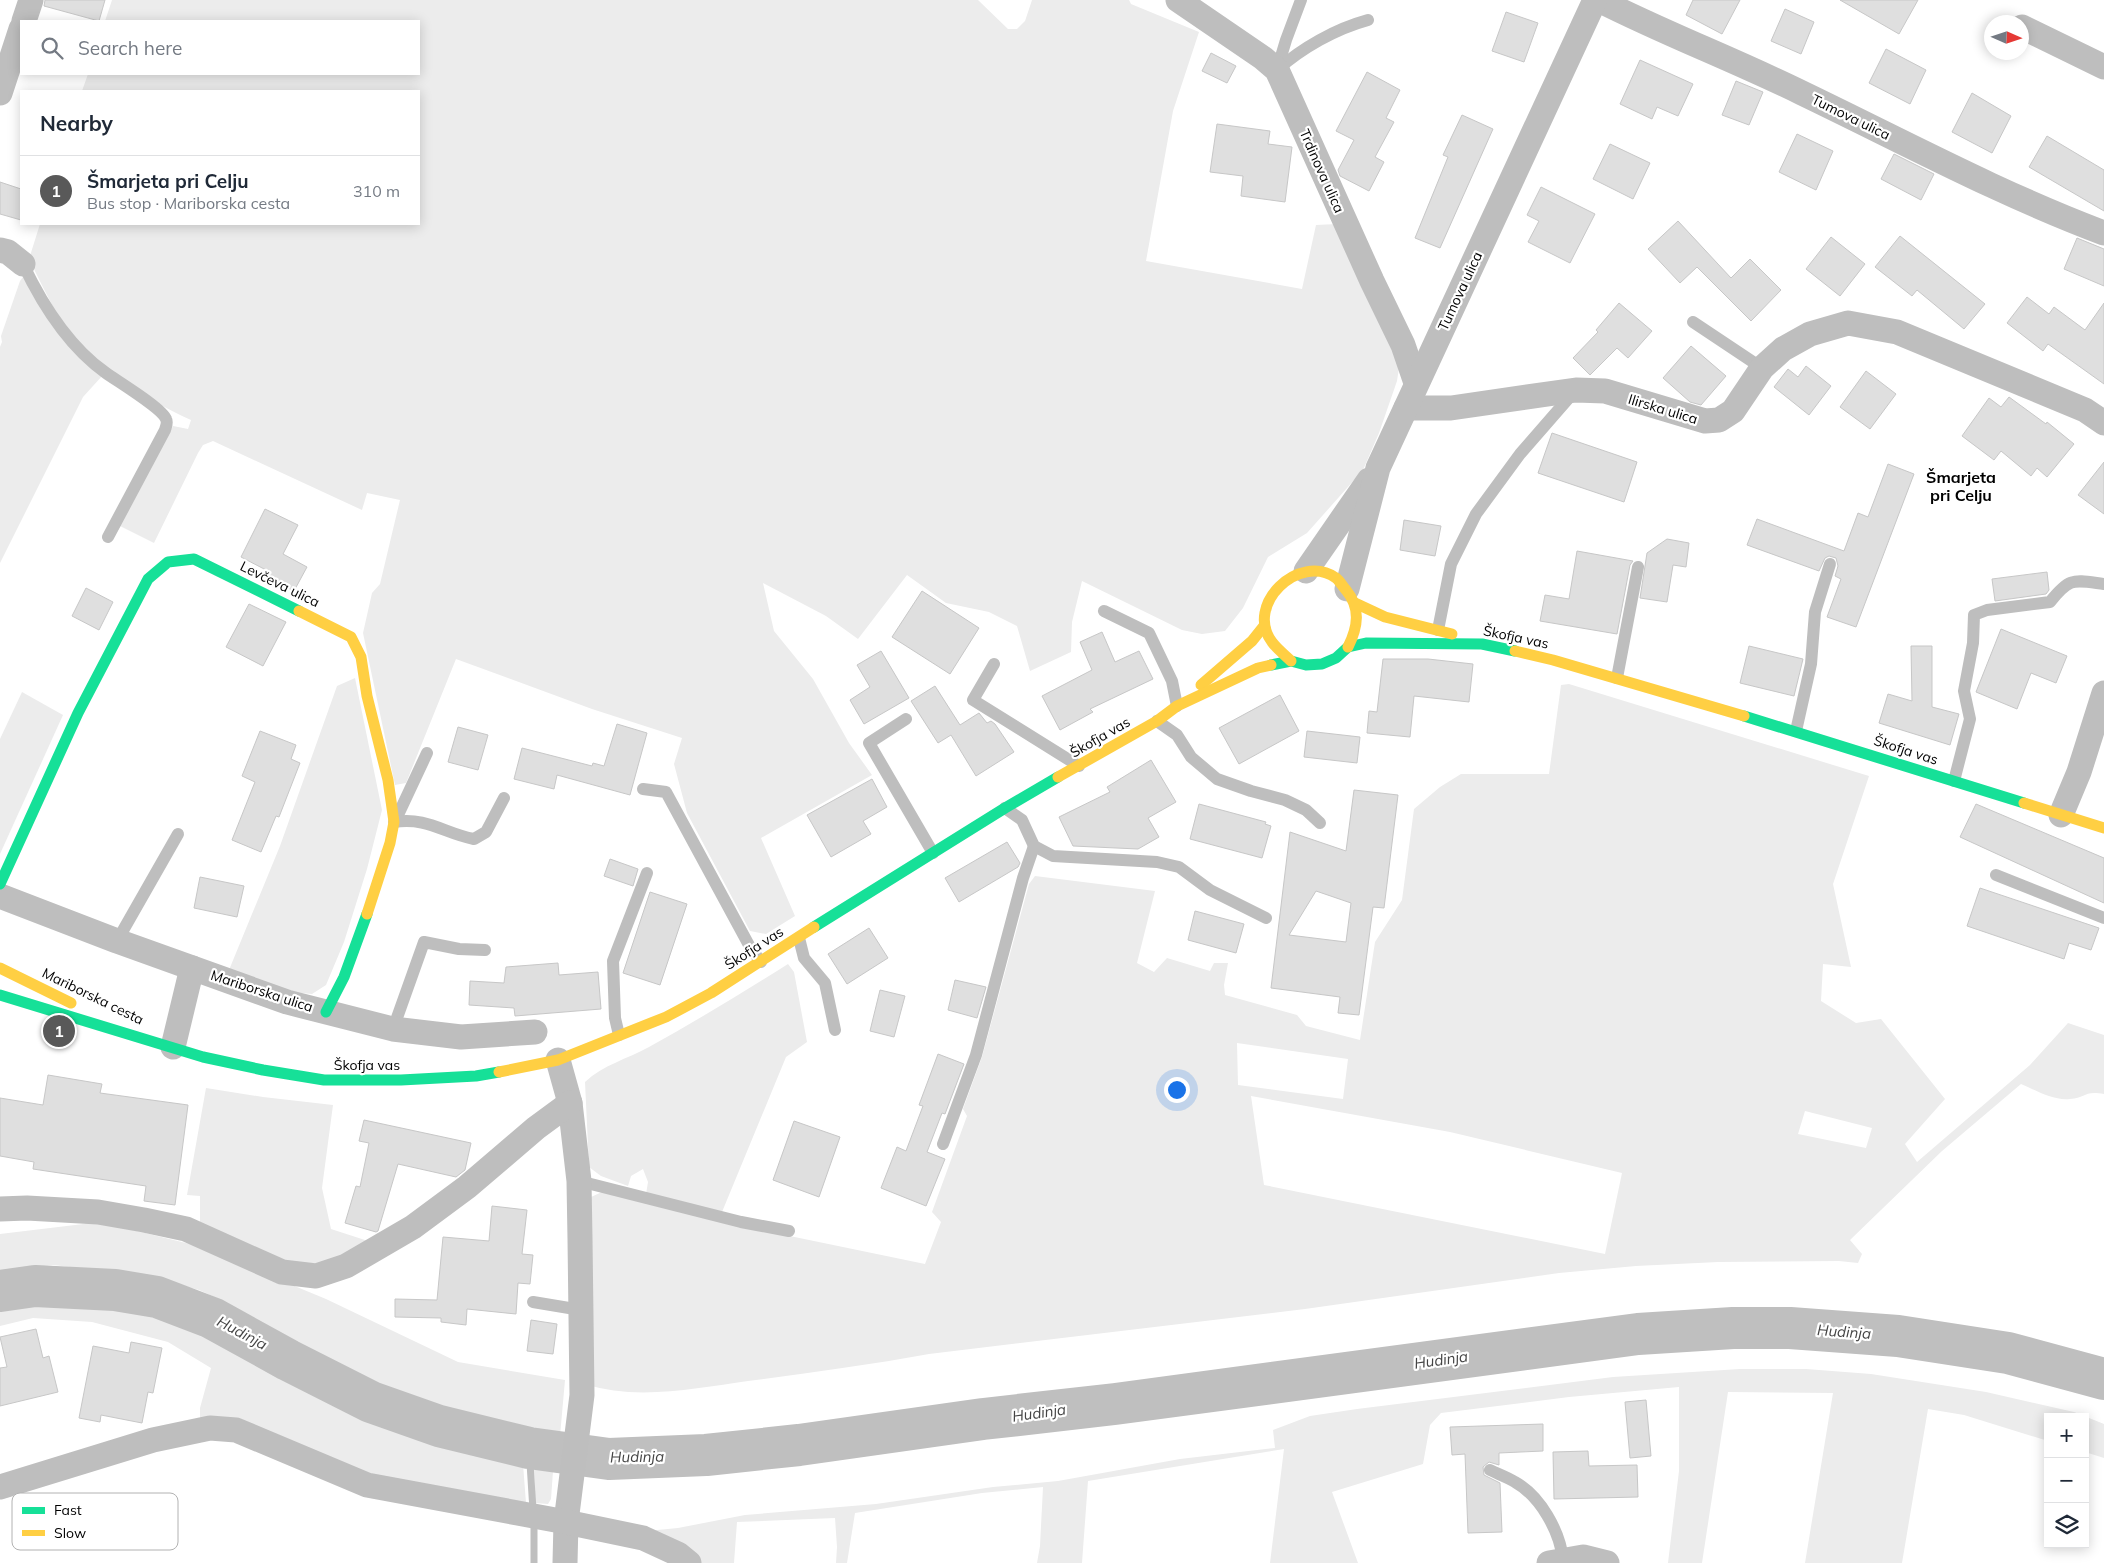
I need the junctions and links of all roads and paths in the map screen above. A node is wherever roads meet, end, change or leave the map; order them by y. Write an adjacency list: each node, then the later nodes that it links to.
1 (31, 0): 6 (street)
2 (1178, 0): 11 (street, Trdinova ulica)
3 (1302, 0): 11 (lane)
4 (1595, 0): 18 (street, Tumova ulica)
5 (1599, 0): 13 (street, Tumova ulica)
6 (24, 20)
7 (1368, 20): 11 (lane)
8 (2029, 30): 10 (street)
9 (20, 32): 12 (street)
10 (2104, 67)
11 (1277, 70): 18 (street, Trdinova ulica)
12 (0, 93)
13 (2104, 233)
14 (0, 250): 15 (street)
15 (23, 264): 23 (lane)
16 (1693, 322): 17 (lane)
17 (1762, 368): 19 (street, Ilirska ulica); 21 (street, Ilirska ulica)
18 (1416, 384): 20 (street, Tumova ulica)
19 (1576, 390): 20 (street, Ilirska ulica); 31 (lane)
20 (1406, 408): 22 (street, Tumova ulica)
21 (2104, 423)
22 (1378, 468): 26 (street); 28 (street, Tumova ulica)
23 (108, 537)
24 (1830, 564): 41 (lane)
25 (1638, 567): 36 (lane)
26 (1306, 572): 28 (main road); 30 (main road)
27 (2104, 584): 44 (lane)
28 (1351, 596): 31 (main road); 33 (main road)
29 (1104, 611): 38 (lane)
30 (1264, 626): 34 (main road); 38 (main road)
31 (1438, 630): 32 (main road)
32 (1482, 644): 33 (main road, Škofja vas); 36 (main road, Škofja vas)
33 (1348, 647): 34 (main road, Škofja vas)
34 (1291, 661): 38 (main road, Škofja vas)
35 (994, 664): 43 (lane)
36 (1617, 678): 41 (main road, Škofja vas)
37 (2104, 694): 48 (street)
38 (1177, 706): 40 (main road, Škofja vas)
39 (906, 720): 54 (lane)
40 (1157, 721): 43 (main road, Škofja vas); 50 (lane)
41 (1796, 731): 44 (main road, Škofja vas)
42 (427, 753): 49 (lane)
43 (1079, 766): 47 (main road, Škofja vas)
44 (1954, 781): 48 (main road, Škofja vas)
45 (643, 789): 64 (lane)
46 (504, 798): 49 (lane)
47 (1005, 808): 53 (lane); 54 (main road, Škofja vas)
48 (2061, 815): 51 (main road, Škofja vas)
49 (394, 822): 57 (main road, Levčeva ulica); 68 (main road, Levčeva ulica)
50 (1320, 823)
51 (2104, 828)
52 (178, 834): 62 (lane)
53 (1034, 846): 59 (lane); 77 (lane)
54 (933, 853): 61 (main road, Škofja vas)
55 (648, 873): 72 (lane)
56 (1996, 875): 60 (lane)
57 (0, 884)
58 (0, 896): 62 (street, Mariborska ulica)
59 (1266, 918)
60 (2104, 918)
61 (799, 938): 64 (main road, Škofja vas); 70 (lane)
62 (117, 941): 66 (street, Mariborska ulica)
63 (485, 950): 69 (lane)
64 (761, 962): 72 (main road, Škofja vas)
65 (0, 968): 73 (main road, Mariborska cesta)
66 (192, 968): 68 (street, Mariborska ulica); 74 (street)
67 (0, 995): 73 (main road, Mariborska cesta)
68 (326, 1012): 69 (street, Mariborska ulica)
69 (393, 1030): 71 (street, Mariborska ulica)
70 (835, 1030)
71 (535, 1032)
72 (619, 1035): 75 (main road, Škofja vas)
73 (145, 1038): 74 (main road, Škofja vas)
74 (173, 1047): 75 (main road, Škofja vas)
75 (558, 1060): 76 (street)
76 (570, 1103): 78 (street); 79 (street)
77 (943, 1144)
78 (579, 1181): 80 (lane); 82 (street)
79 (0, 1209)
80 (789, 1230)
81 (533, 1302): 82 (lane)
82 (581, 1310): 85 (street)
83 (1490, 1470): 86 (lane)
84 (0, 1487): 85 (street)
85 (558, 1520): 87 (street); 88 (street)
86 (1556, 1561): 89 (street)
87 (565, 1563)
88 (689, 1563)
89 (1607, 1563)

